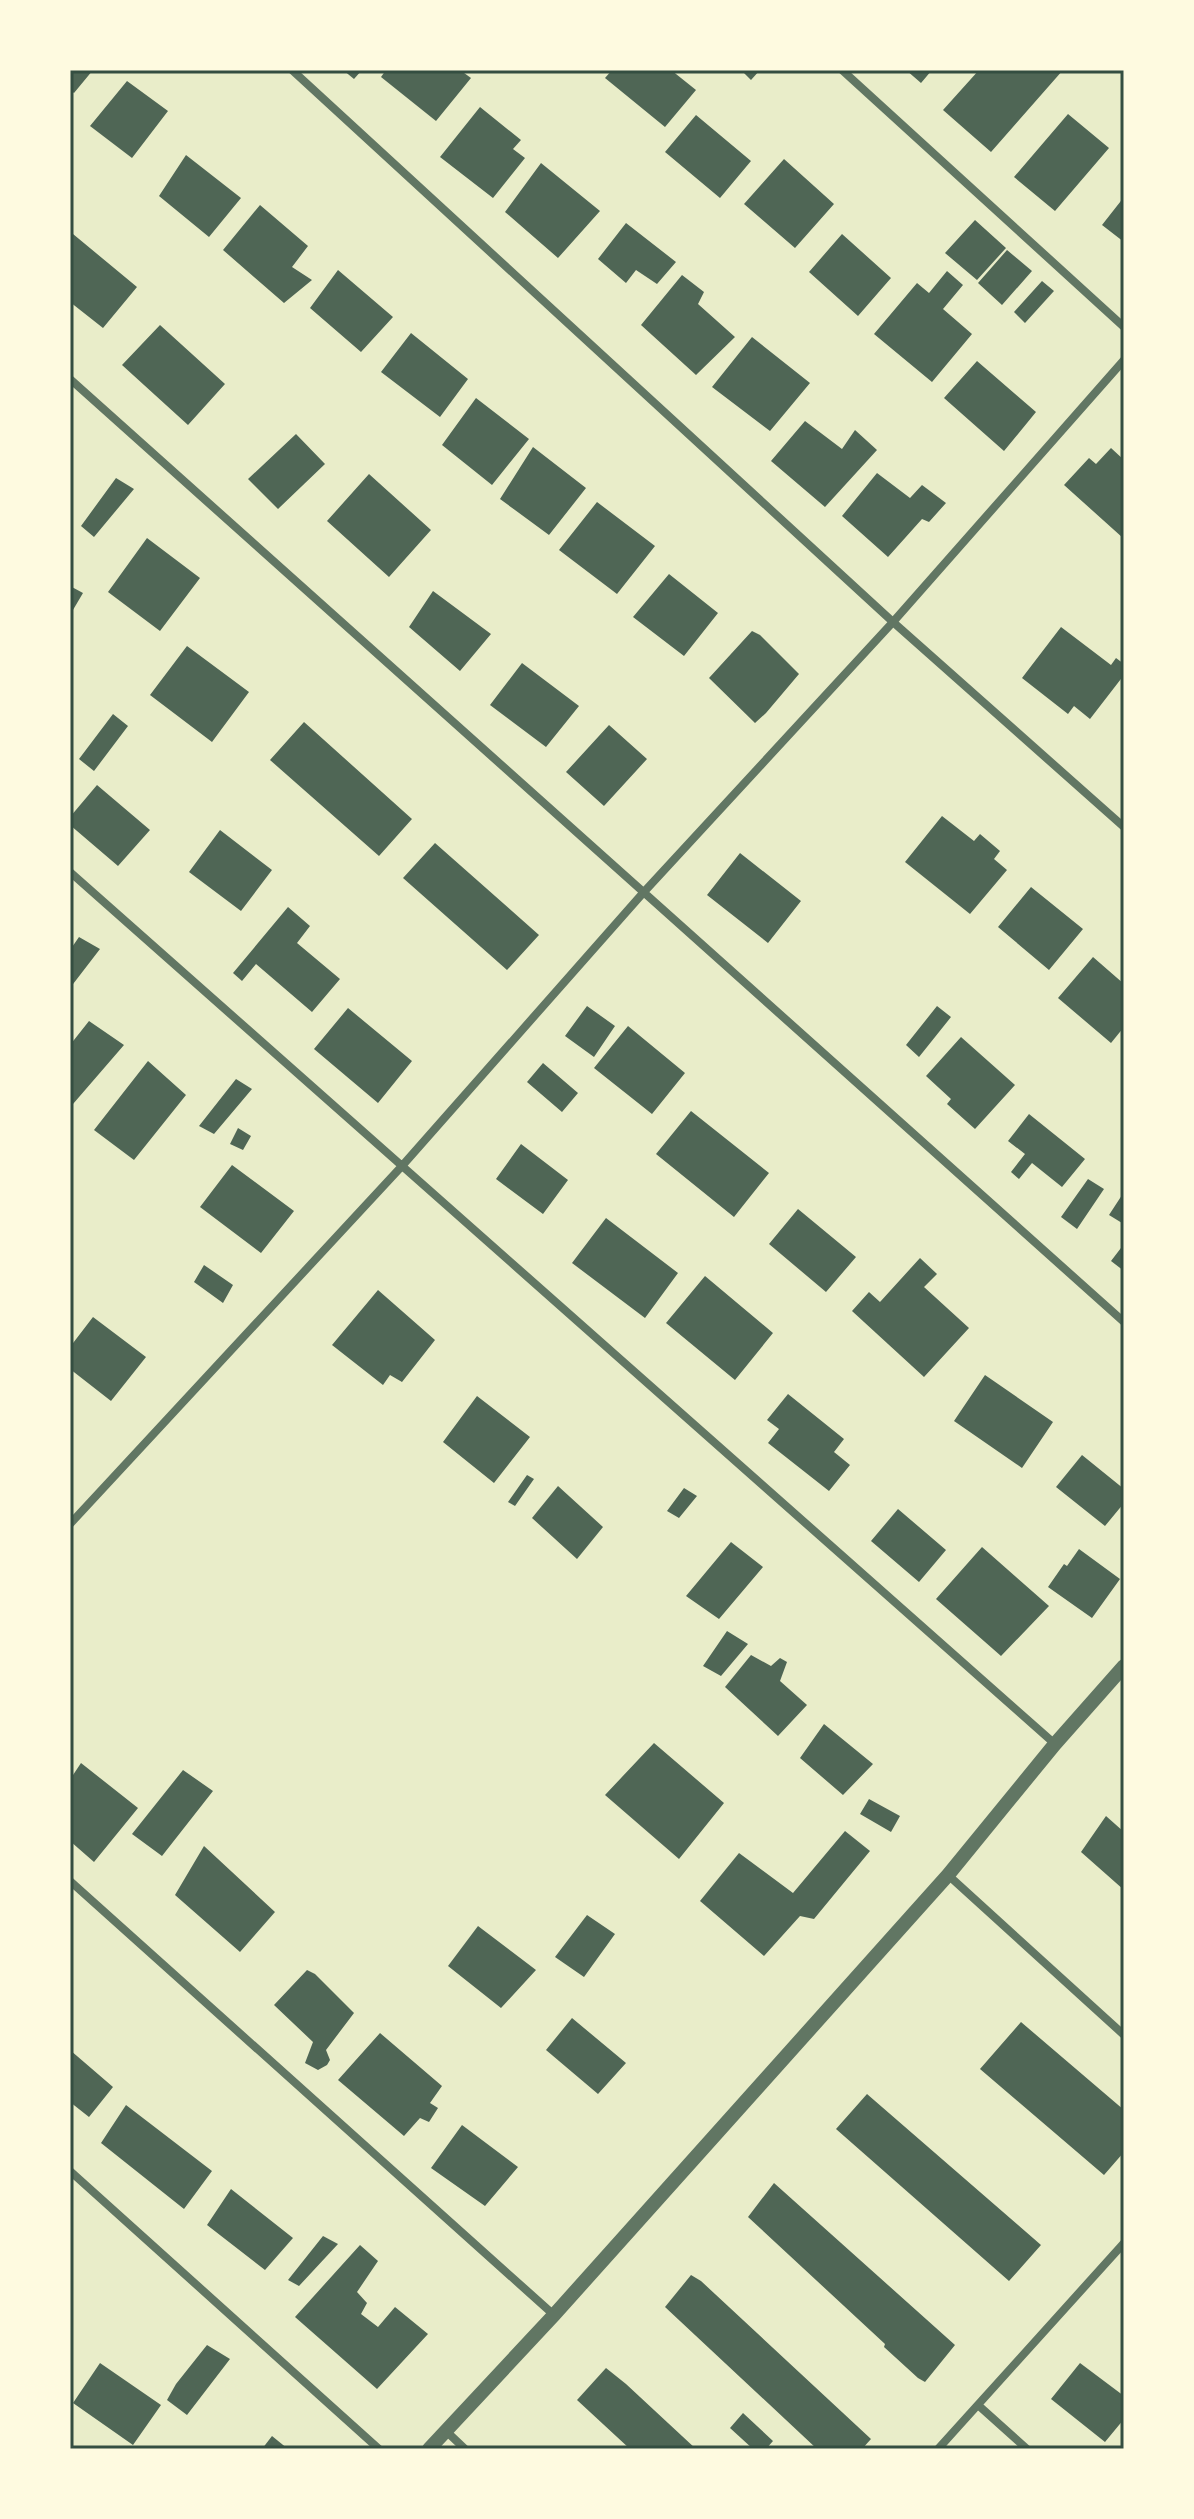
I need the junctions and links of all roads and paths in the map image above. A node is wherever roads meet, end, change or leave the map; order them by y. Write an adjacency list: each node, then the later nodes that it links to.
1 (292, 70): 6 (street)
2 (842, 70): 3 (street)
3 (1124, 327)
4 (1124, 360): 6 (street)
5 (70, 379): 9 (street)
6 (893, 622): 7 (street); 9 (street)
7 (1124, 827)
8 (70, 872): 10 (street)
9 (643, 893): 10 (street); 11 (street)
10 (402, 1166): 12 (street); 14 (street)
11 (1124, 1322)
12 (70, 1524)
13 (1124, 1666): 14 (street)
14 (1055, 1744): 15 (street)
15 (948, 1875): 17 (street); 20 (street)
16 (70, 1881): 20 (street)
17 (1124, 2035)
18 (70, 2171): 23 (street)
19 (1124, 2243): 21 (street)
20 (554, 2315): 22 (street)
21 (978, 2405): 26 (street); 27 (street)
22 (446, 2431): 24 (street); 25 (street)
23 (379, 2449)
24 (429, 2449)
25 (465, 2449)
26 (938, 2449)
27 (1027, 2449)

